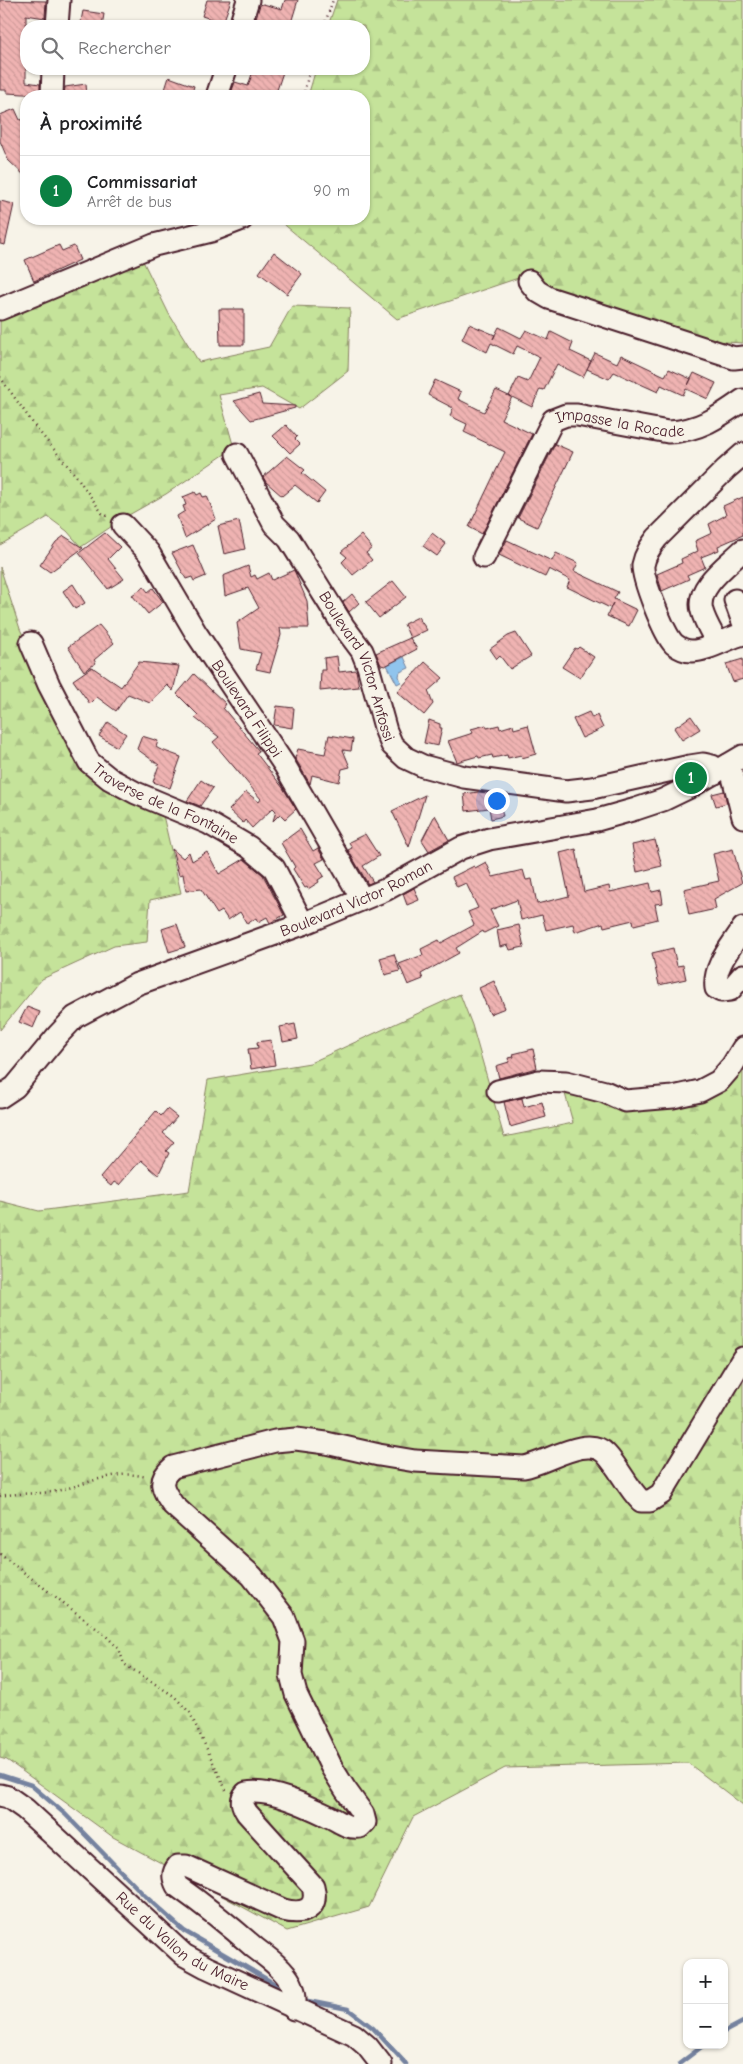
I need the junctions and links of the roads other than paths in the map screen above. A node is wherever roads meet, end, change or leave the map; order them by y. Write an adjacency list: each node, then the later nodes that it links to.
1 (59, 0): 3 (street)
2 (248, 0): 4 (street)
3 (57, 20)
4 (242, 20)
5 (53, 75): 7 (street)
6 (224, 75): 8 (street)
7 (52, 90)
8 (219, 90)
9 (226, 225): 11 (street)
10 (529, 281): 12 (street)
11 (0, 310)
12 (743, 358)
13 (743, 400): 18 (street, Impasse la Rocade)
14 (237, 454): 24 (street, Boulevard Victor Anfossi)
15 (743, 454): 23 (street)
16 (123, 525): 26 (street, Boulevard Filippi)
17 (743, 550): 23 (street)
18 (484, 557)
19 (735, 600): 20 (street)
20 (743, 622)
21 (743, 634): 23 (street)
22 (31, 643): 27 (street, Traverse de la Fontaine)
23 (717, 643)
24 (729, 765): 25 (street); 26 (street, Boulevard Victor Roman)
25 (743, 817)
26 (362, 899): 27 (street, Boulevard Victor Roman)
27 (303, 924): 32 (street, Boulevard Victor Roman)
28 (743, 928): 29 (street)
29 (743, 975)
30 (743, 1048): 31 (street)
31 (498, 1090)
32 (0, 1097)
33 (743, 1358): 35 (street)
34 (0, 1795): 35 (street, Rue du Vallon du Maire)
35 (294, 2009): 36 (street, Rue du Vallon du Maire)
36 (381, 2064)

